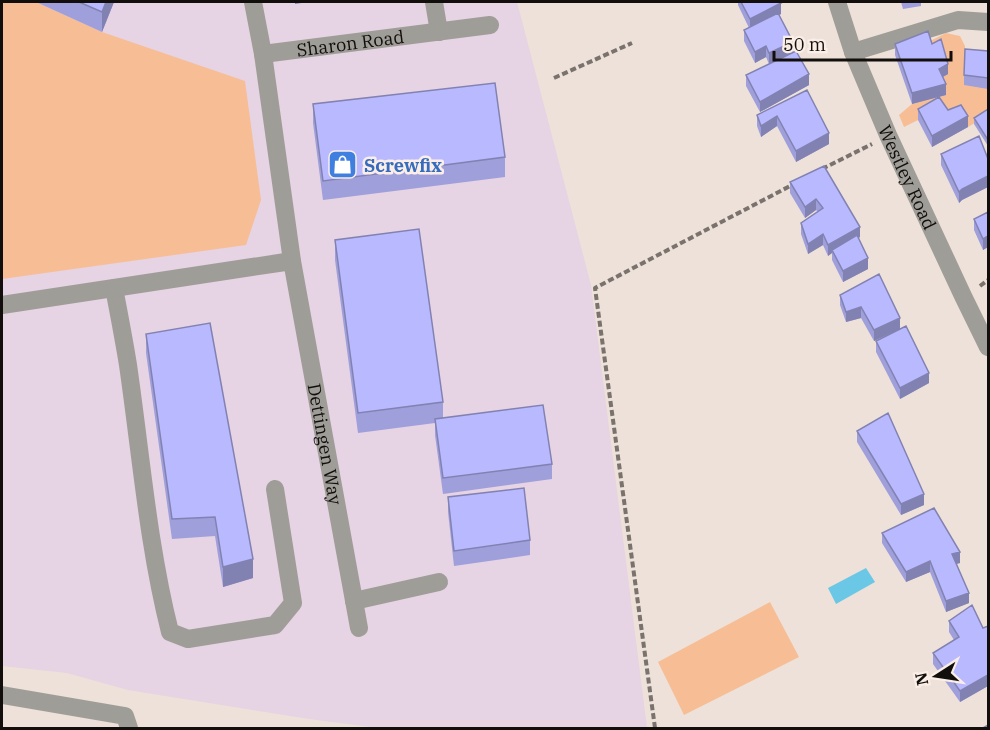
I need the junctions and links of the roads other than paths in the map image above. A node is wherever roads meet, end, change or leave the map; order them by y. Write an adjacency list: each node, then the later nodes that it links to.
1 (253, 2): 8 (street, Dettingen Way)
2 (434, 2): 6 (street)
3 (837, 2): 7 (street, Westley Road)
4 (988, 22): 7 (street)
5 (490, 25): 6 (street, Sharon Road)
6 (439, 32): 8 (street, Sharon Road)
7 (853, 52): 12 (street, Westley Road)
8 (263, 54): 9 (street, Dettingen Way)
9 (292, 261): 10 (street); 15 (street, Dettingen Way)
10 (114, 288): 11 (street); 13 (street)
11 (2, 305)
12 (988, 347)
13 (275, 489)
14 (439, 582): 15 (street)
15 (354, 601): 16 (street, Dettingen Way)
16 (359, 628)
17 (2, 695): 18 (street)
18 (129, 729)

